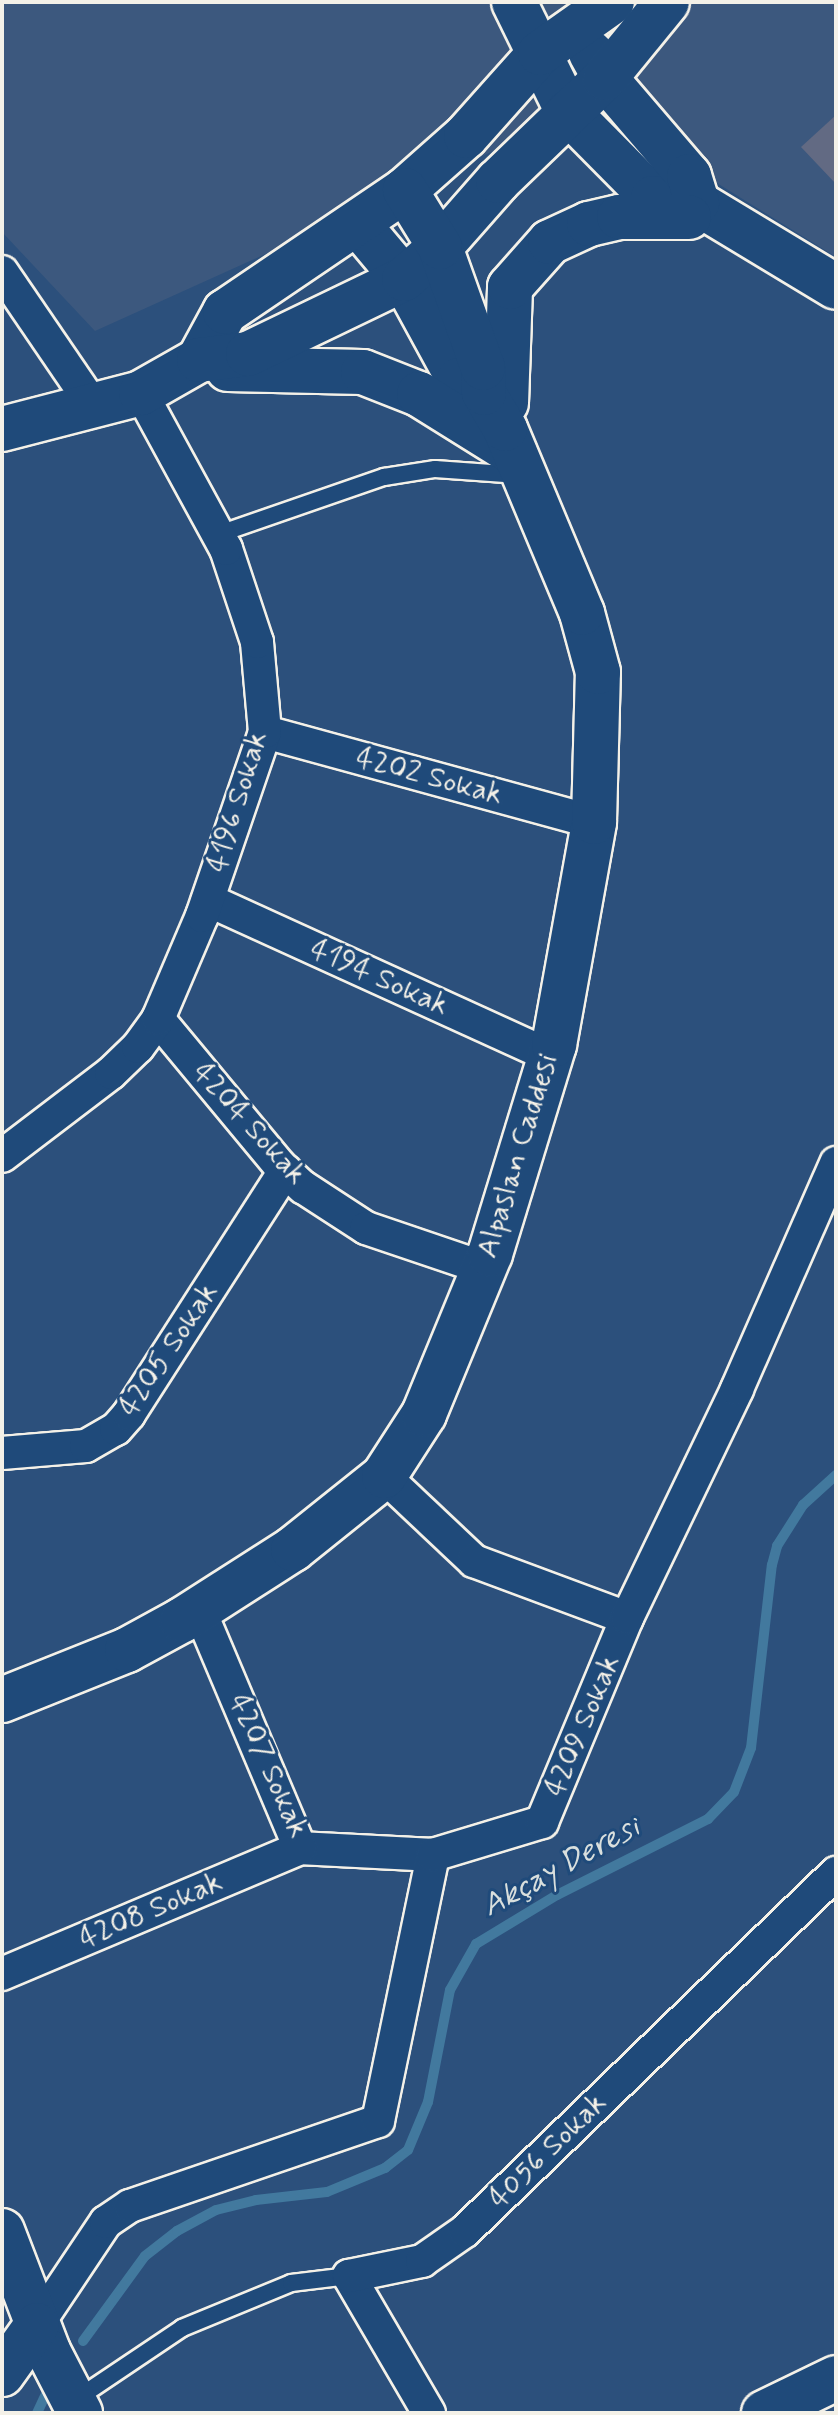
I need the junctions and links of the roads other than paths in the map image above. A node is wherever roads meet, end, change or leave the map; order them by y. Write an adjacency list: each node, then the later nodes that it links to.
1 (514, 2): 5 (street)
2 (612, 2): 4 (street)
3 (667, 2): 6 (street)
4 (570, 13): 5 (street); 6 (street)
5 (540, 53): 7 (street); 8 (street)
6 (605, 78): 7 (street); 9 (street)
7 (568, 112): 9 (street); 11 (street)
8 (405, 190): 10 (street); 11 (street)
9 (709, 210): 14 (street); 19 (street)
10 (358, 224): 13 (street); 15 (street)
11 (440, 247): 13 (street); 19 (street)
12 (2, 272): 17 (street)
13 (404, 279): 15 (street); 19 (street)
14 (836, 287)
15 (192, 364): 16 (street); 19 (street)
16 (141, 393): 17 (street); 20 (street, 4196 Sokak)
17 (94, 407): 18 (street)
18 (7, 420)
19 (507, 438): 20 (lane); 22 (street, Alpaslan Caddesi)
20 (219, 534): 21 (street, 4196 Sokak)
21 (265, 732): 22 (street, 4202 Sokak); 23 (street, 4196 Sokak)
22 (594, 822): 25 (street, Alpaslan Caddesi)
23 (208, 900): 24 (street, 4196 Sokak); 25 (street, 4194 Sokak)
24 (158, 1019): 26 (street, 4196 Sokak); 28 (street, 4204 Sokak)
25 (550, 1056): 29 (street, Alpaslan Caddesi)
26 (2, 1156)
27 (836, 1163): 33 (street, 4209 Sokak)
28 (285, 1171): 29 (street, 4204 Sokak); 30 (street, 4205 Sokak)
29 (484, 1268): 31 (street, Alpaslan Caddesi)
30 (2, 1453)
31 (384, 1476): 32 (street, Alpaslan Caddesi); 33 (street)
32 (199, 1609): 34 (street, Alpaslan Caddesi); 35 (street, 4207 Sokak)
33 (627, 1618): 36 (street, 4209 Sokak)
34 (2, 1700)
35 (300, 1848): 36 (street, 4207 Sokak); 38 (street, 4208 Sokak)
36 (433, 1855): 41 (street)
37 (836, 1873): 40 (street, 4056 Sokak)
38 (2, 1974)
39 (2, 2231): 41 (street)
40 (349, 2276): 44 (lane); 45 (street)
41 (37, 2325): 42 (street); 44 (street)
42 (2, 2374)
43 (836, 2378): 46 (street)
44 (77, 2407)
45 (429, 2413)
46 (764, 2413)

